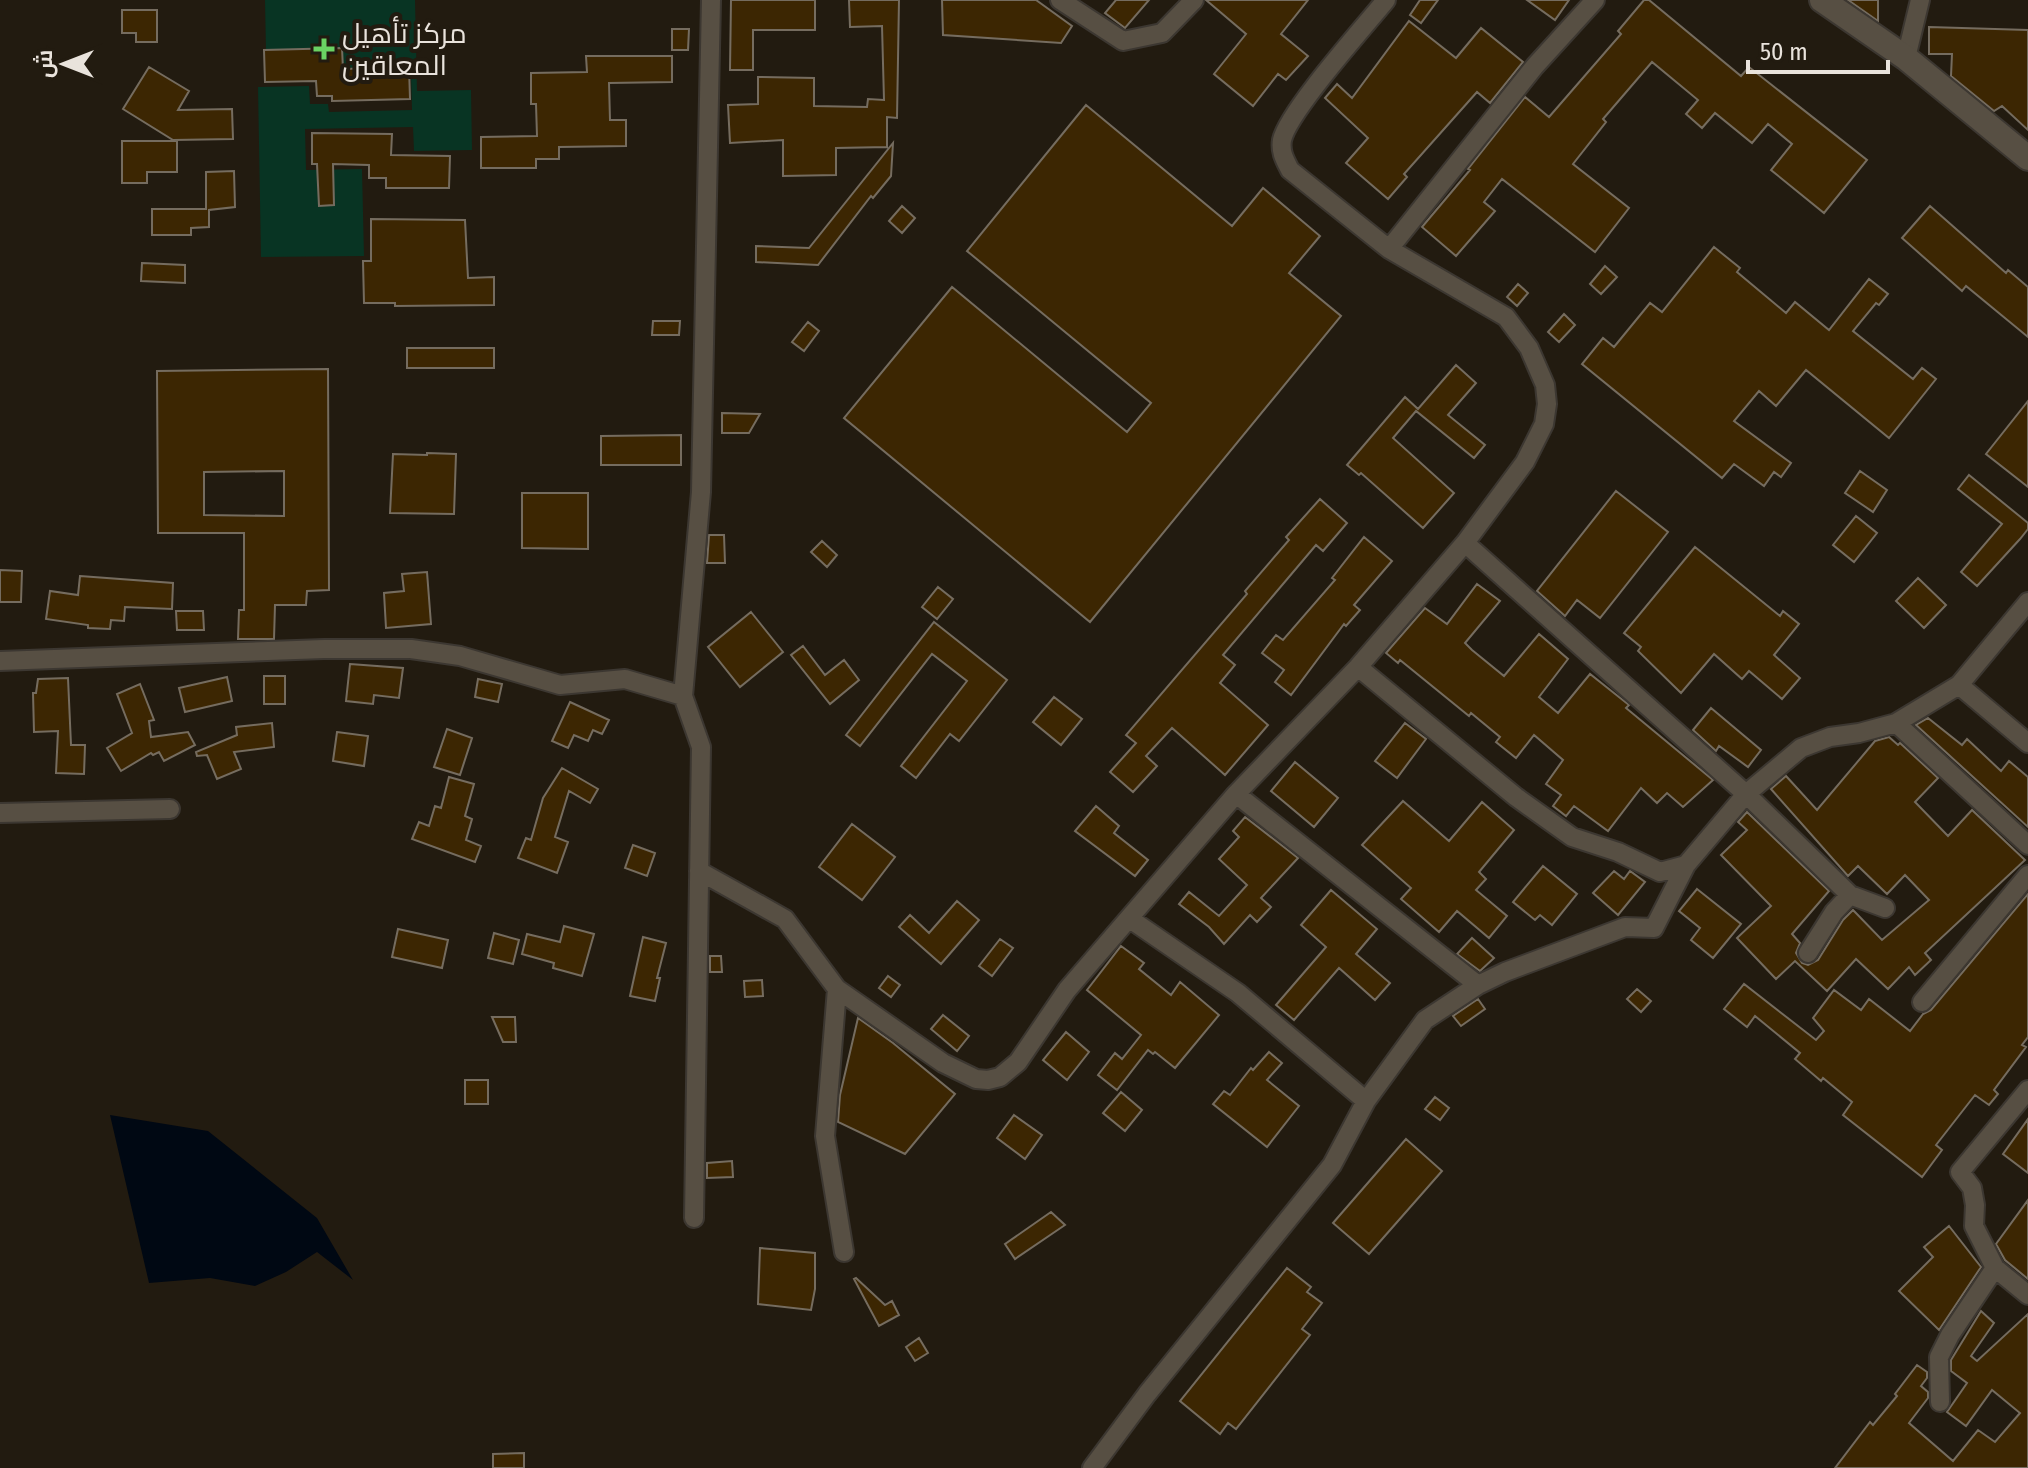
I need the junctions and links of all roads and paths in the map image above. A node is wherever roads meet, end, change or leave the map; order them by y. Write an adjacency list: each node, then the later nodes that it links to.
1 (711, 0): 16 (street)
2 (1060, 0): 3 (street)
3 (1194, 0)
4 (1386, 0): 10 (street)
5 (1595, 0): 10 (street)
6 (1822, 0): 8 (street)
7 (1920, 0): 8 (street)
8 (1906, 58): 9 (street)
9 (2028, 158)
10 (1389, 249): 11 (street)
11 (1465, 543): 14 (street); 20 (street)
12 (2028, 602): 15 (street)
13 (0, 661): 16 (street)
14 (1358, 667): 19 (street); 24 (street)
15 (1959, 685): 17 (street); 18 (street)
16 (683, 696): 25 (street)
17 (1896, 723): 20 (street); 23 (street)
18 (2028, 743)
19 (1236, 794): 29 (street); 31 (street)
20 (1746, 794): 24 (street); 27 (street)
21 (170, 809): 22 (street)
22 (0, 813)
23 (2028, 845)
24 (1686, 865): 31 (street)
25 (699, 871): 32 (street); 36 (street)
26 (2028, 875): 33 (street)
27 (1850, 895): 28 (street); 30 (street)
28 (1885, 908)
29 (1130, 919): 32 (street); 35 (street)
30 (1808, 953)
31 (1478, 985): 35 (street)
32 (837, 989): 37 (street)
33 (1922, 1002)
34 (2028, 1090): 38 (street)
35 (1366, 1101): 41 (street)
36 (694, 1218)
37 (844, 1252)
38 (1995, 1268): 39 (street); 40 (street)
39 (2028, 1295)
40 (1940, 1402)
41 (1092, 1468)

